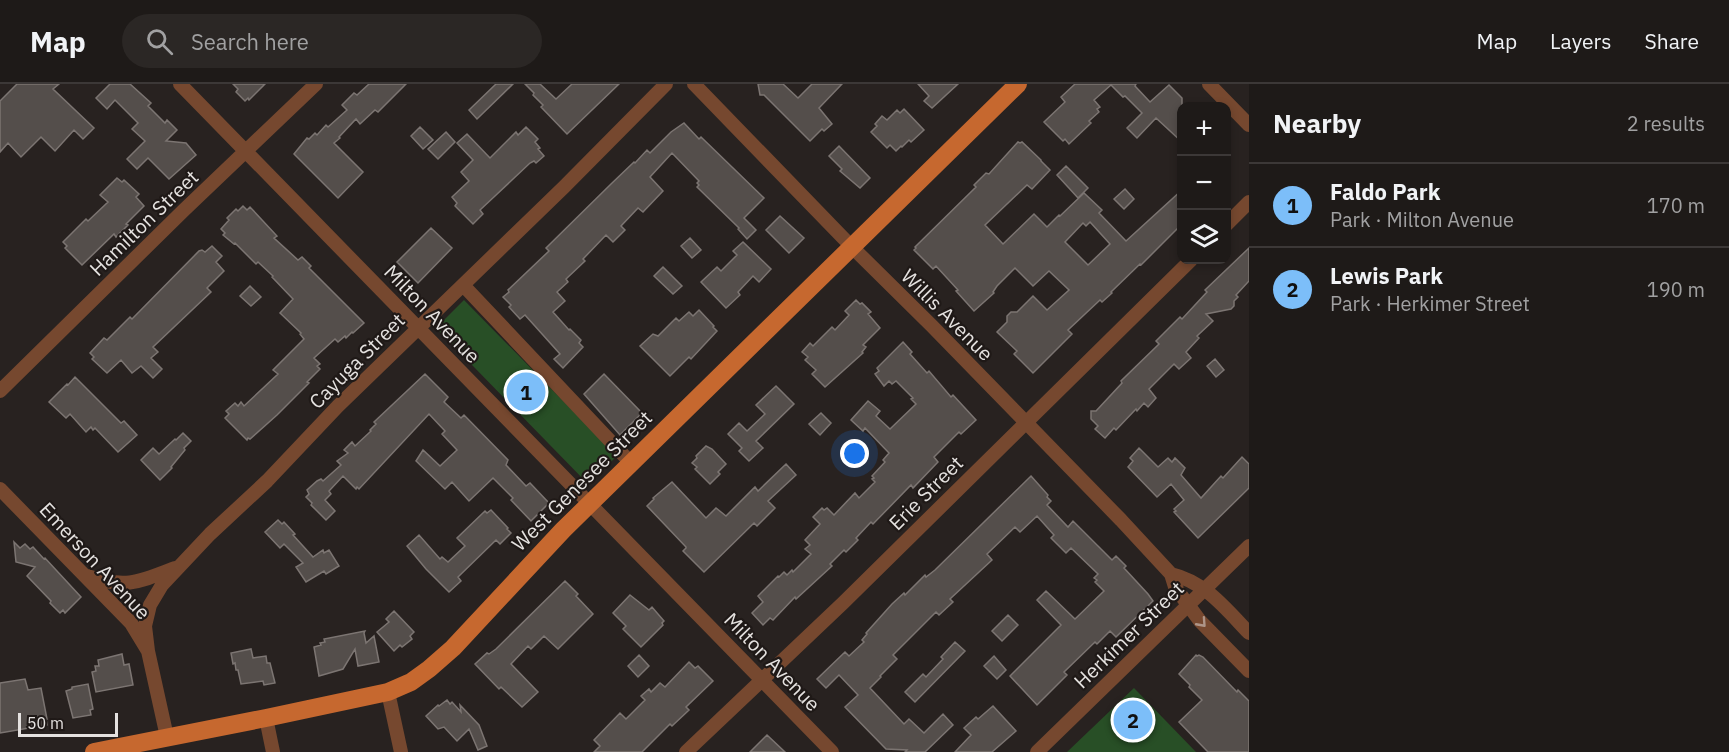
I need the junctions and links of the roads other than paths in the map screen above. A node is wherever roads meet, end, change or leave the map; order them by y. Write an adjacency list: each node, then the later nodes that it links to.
1 (180, 84): 8 (street, Milton Avenue)
2 (316, 84): 8 (street, Hamilton Street)
3 (666, 84): 13 (street, Cayuga Street)
4 (694, 84): 11 (street, Willis Avenue)
5 (1018, 84): 11 (main road, West Genesee Street)
6 (1209, 84): 7 (street)
7 (1249, 124)
8 (246, 152): 14 (street, Milton Avenue); 15 (street, Hamilton Street)
9 (1249, 202): 10 (street)
10 (1231, 221)
11 (852, 247): 16 (street, Willis Avenue); 17 (main road, West Genesee Street)
12 (1187, 264): 16 (street, Erie Street)
13 (463, 285): 14 (street, Cayuga Street); 17 (street)
14 (419, 328): 19 (street, Milton Avenue); 21 (street, Cayuga Street)
15 (0, 391)
16 (1025, 423): 22 (street, Willis Avenue); 29 (street, Erie Street)
17 (631, 463): 19 (main road, West Genesee Street)
18 (0, 489): 23 (street, Emerson Avenue)
19 (590, 503): 29 (street, Milton Avenue); 30 (main road, West Genesee Street)
20 (1249, 546): 24 (street, Herkimer Street)
21 (180, 566): 23 (street, Cayuga Street); 27 (street, Cayuga Street)
22 (1171, 574): 24 (street, Willis Avenue); 25 (street, Willis Avenue)
23 (84, 575): 27 (street, Emerson Avenue)
24 (1205, 589): 25 (street, Herkimer Street); 26 (street, Willis Avenue)
25 (1188, 605): 28 (street, Willis Avenue, one-way to 28); 38 (street, Herkimer Street)
26 (1249, 633)
27 (148, 651): 32 (street, Emerson Avenue)
28 (1249, 671)
29 (763, 681): 36 (street, Erie Street); 37 (street, Milton Avenue)
30 (388, 692): 31 (main road, West Genesee Street); 35 (street)
31 (266, 718): 32 (main road, West Genesee Street); 34 (street)
32 (167, 737): 33 (main road, West Genesee Street)
33 (94, 752)
34 (273, 752)
35 (401, 752)
36 (686, 752)
37 (832, 752)
38 (1037, 752)

